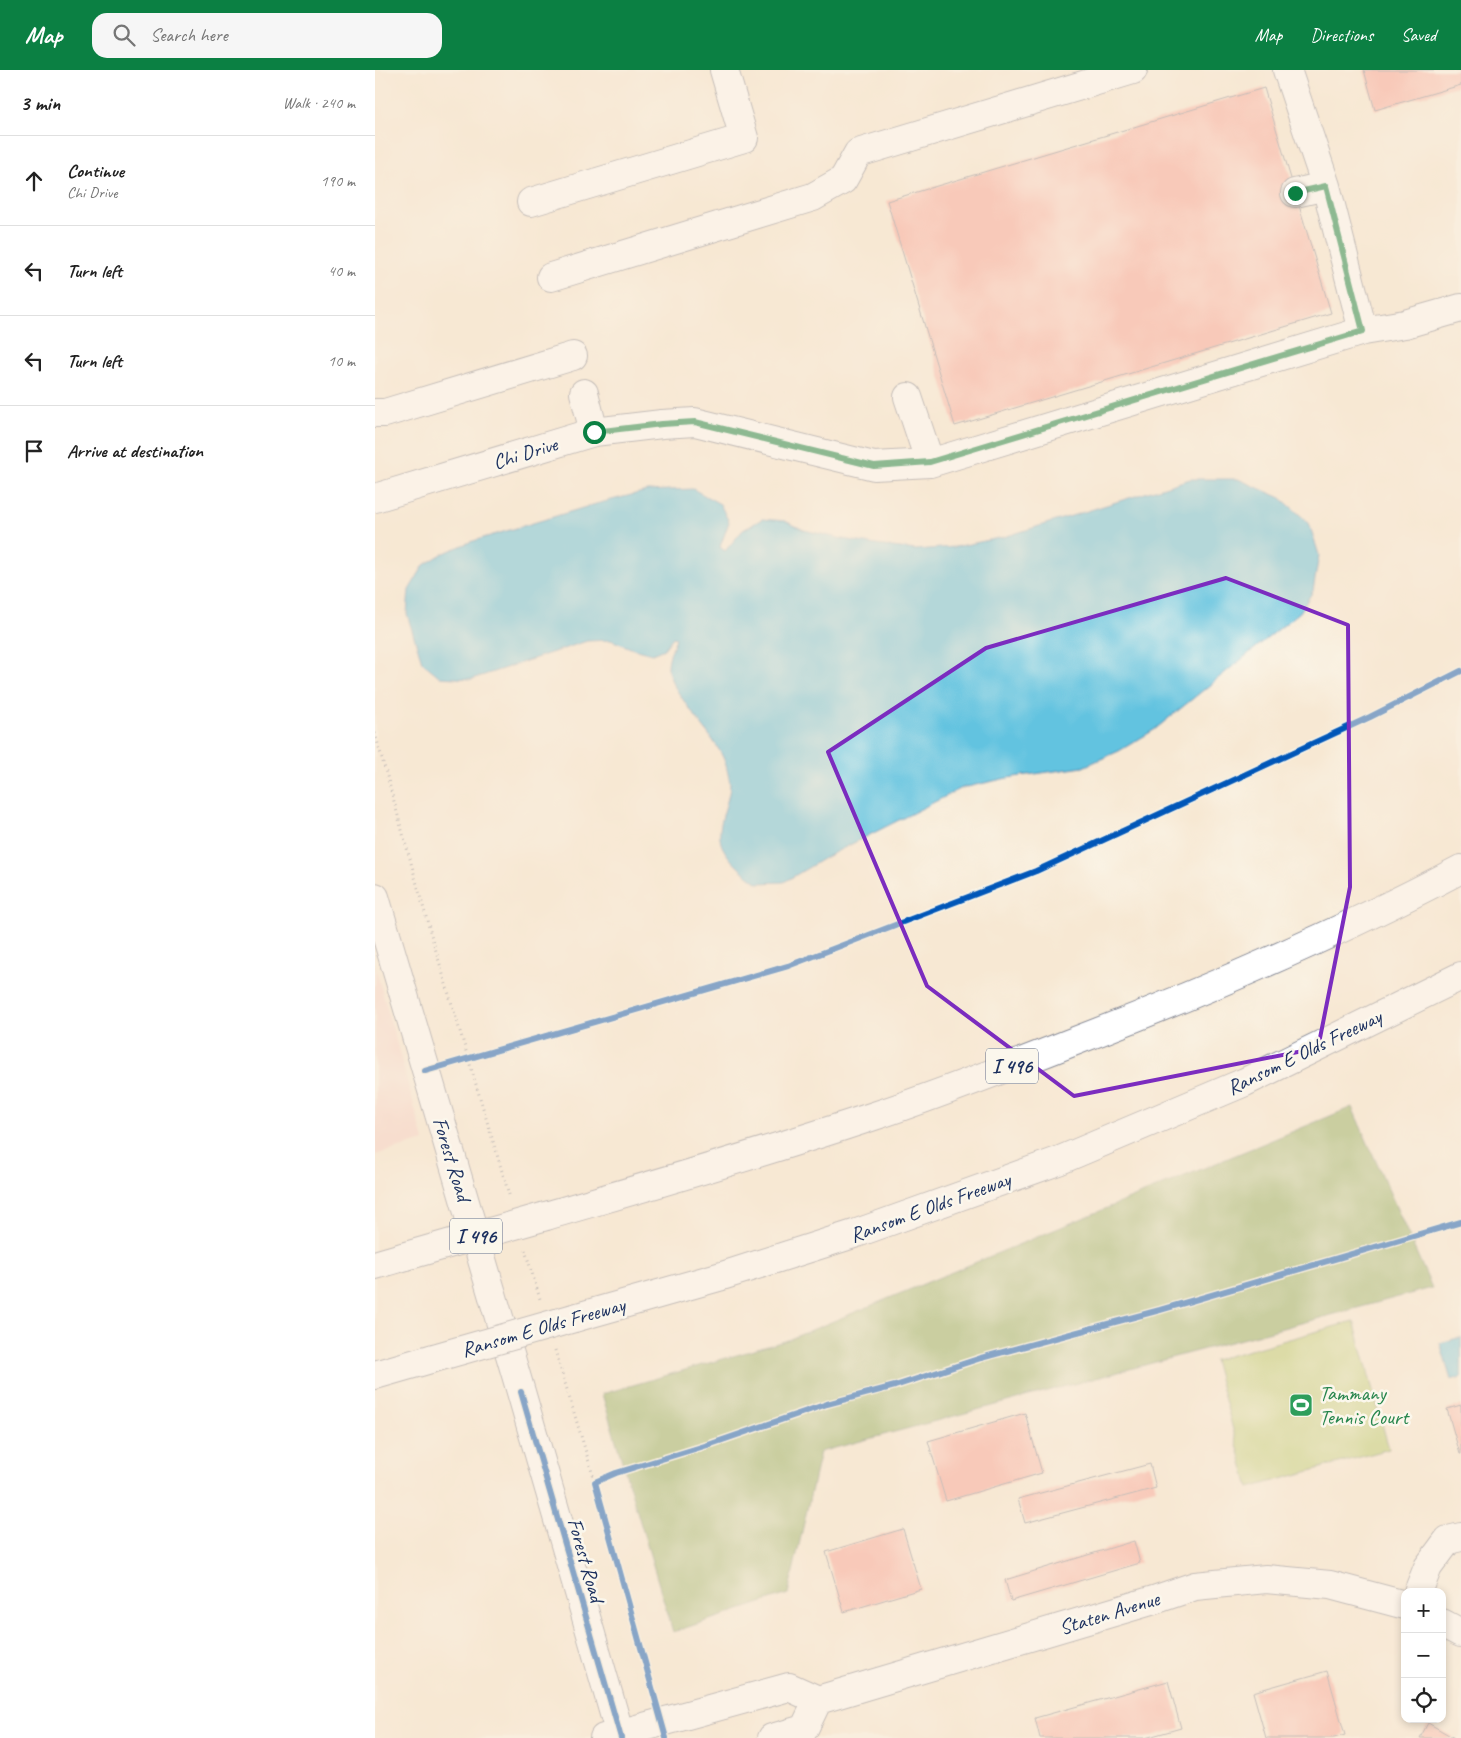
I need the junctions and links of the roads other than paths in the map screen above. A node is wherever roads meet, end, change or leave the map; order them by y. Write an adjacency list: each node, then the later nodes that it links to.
1 (724, 70): 6 (main road)
2 (1133, 70): 7 (main road)
3 (1287, 70): 4 (main road)
4 (1326, 186): 5 (main road); 9 (main road)
5 (1295, 193)
6 (531, 202)
7 (551, 277)
8 (1461, 308): 9 (main road, Chi Drive)
9 (1363, 331): 15 (main road, Chi Drive)
10 (573, 356): 13 (main road)
11 (584, 394): 14 (main road)
12 (908, 397): 15 (main road)
13 (375, 413)
14 (594, 432): 15 (main road, Chi Drive); 16 (main road, Chi Drive)
15 (930, 462)
16 (375, 498)
17 (1461, 869): 20 (main road, I 496, bridge)
18 (375, 897): 28 (main road, Forest Road)
19 (1461, 976): 21 (main road, Ransom E Olds Freeway, bridge)
20 (375, 1265)
21 (375, 1375)
22 (1461, 1537): 23 (main road)
23 (1420, 1588)
24 (1401, 1604): 27 (main road, Staten Avenue)
25 (1446, 1625): 26 (main road)
26 (1461, 1633)
27 (818, 1700): 28 (main road); 29 (main road)
28 (615, 1736)
29 (772, 1738)

